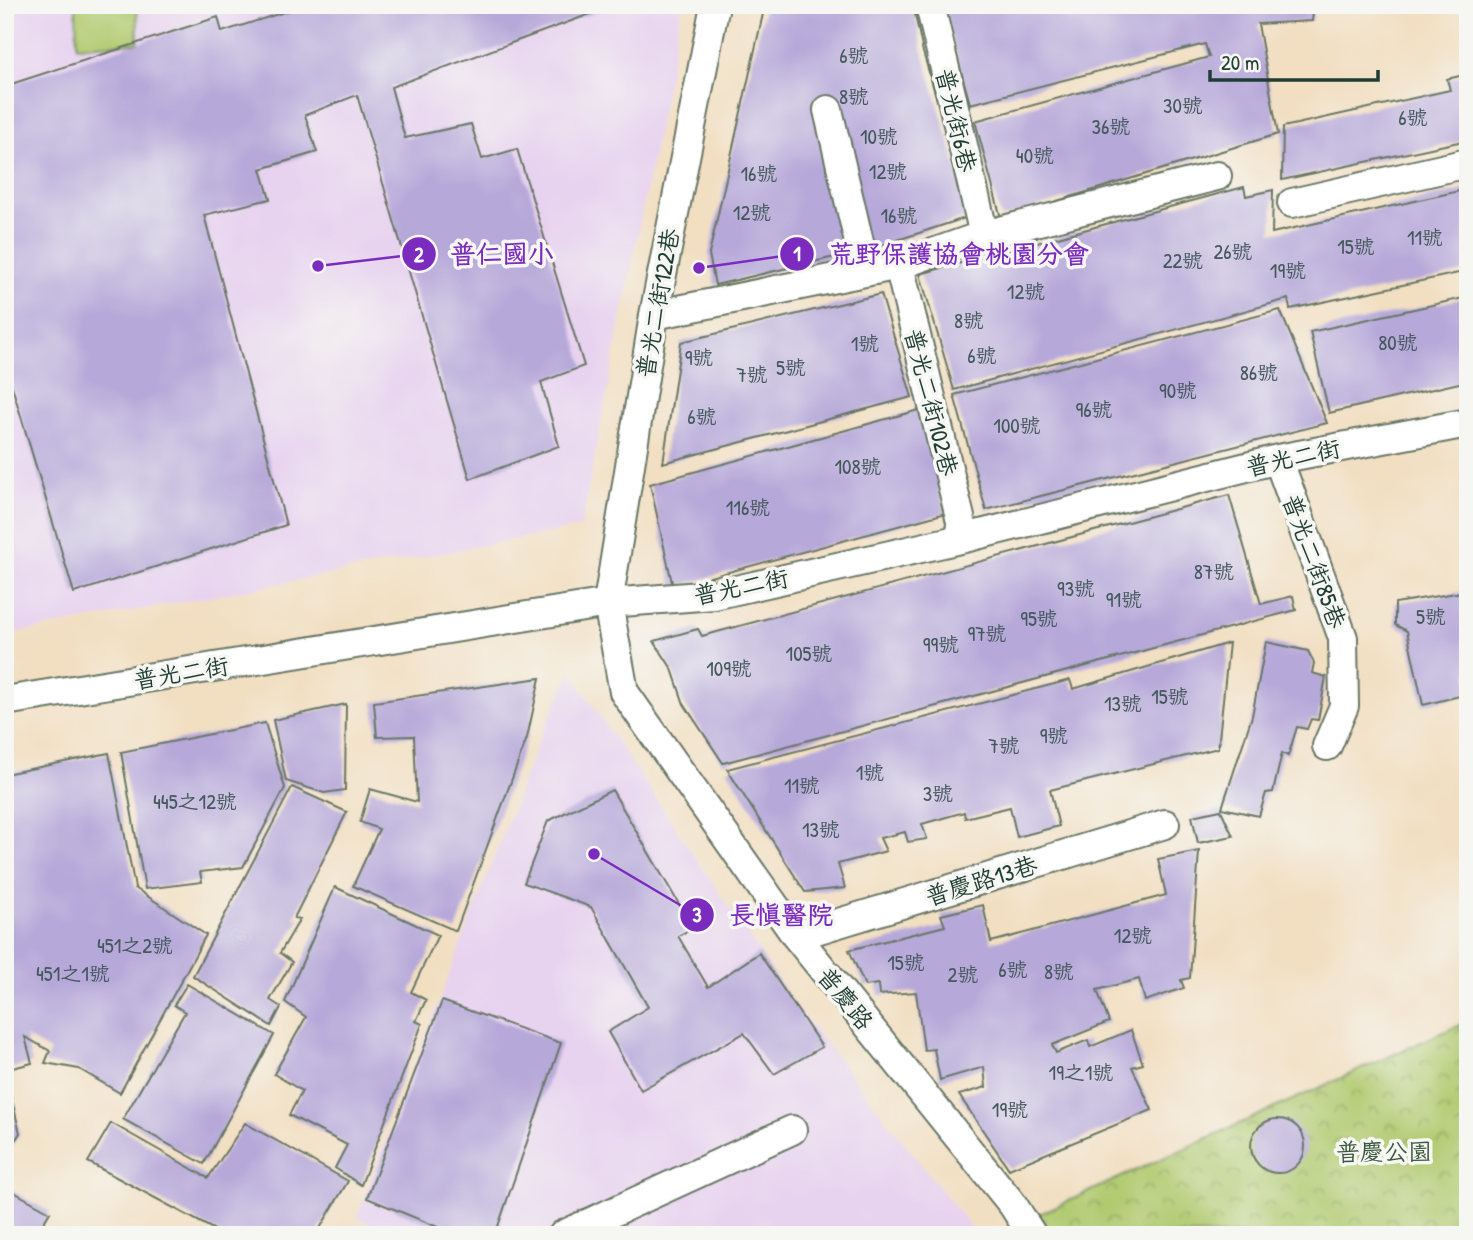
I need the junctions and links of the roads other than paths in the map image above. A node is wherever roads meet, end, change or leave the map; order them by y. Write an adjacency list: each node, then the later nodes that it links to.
1 (715, 5): 10 (lane, 普光二街122巷)
2 (930, 5): 7 (lane, 普光街6巷)
3 (828, 110): 9 (lane)
4 (1468, 163): 6 (lane)
5 (1217, 176): 7 (lane)
6 (1292, 203)
7 (984, 235): 8 (lane)
8 (899, 265): 9 (lane); 13 (lane, 普光二街102巷)
9 (866, 272): 10 (lane)
10 (654, 315): 14 (lane, 普光二街122巷)
11 (1463, 431): 12 (lane, 普光二街)
12 (1278, 459): 13 (lane, 普光二街); 16 (lane, 普光二街85巷)
13 (965, 538): 14 (lane, 普光二街)
14 (608, 603): 15 (lane, 普光二街); 18 (lane, 普慶路)
15 (5, 701)
16 (1327, 746)
17 (1166, 824): 18 (lane, 普慶路13巷)
18 (796, 936): 21 (lane, 普慶路)
19 (792, 1130): 20 (lane)
20 (563, 1235)
21 (1032, 1235)

